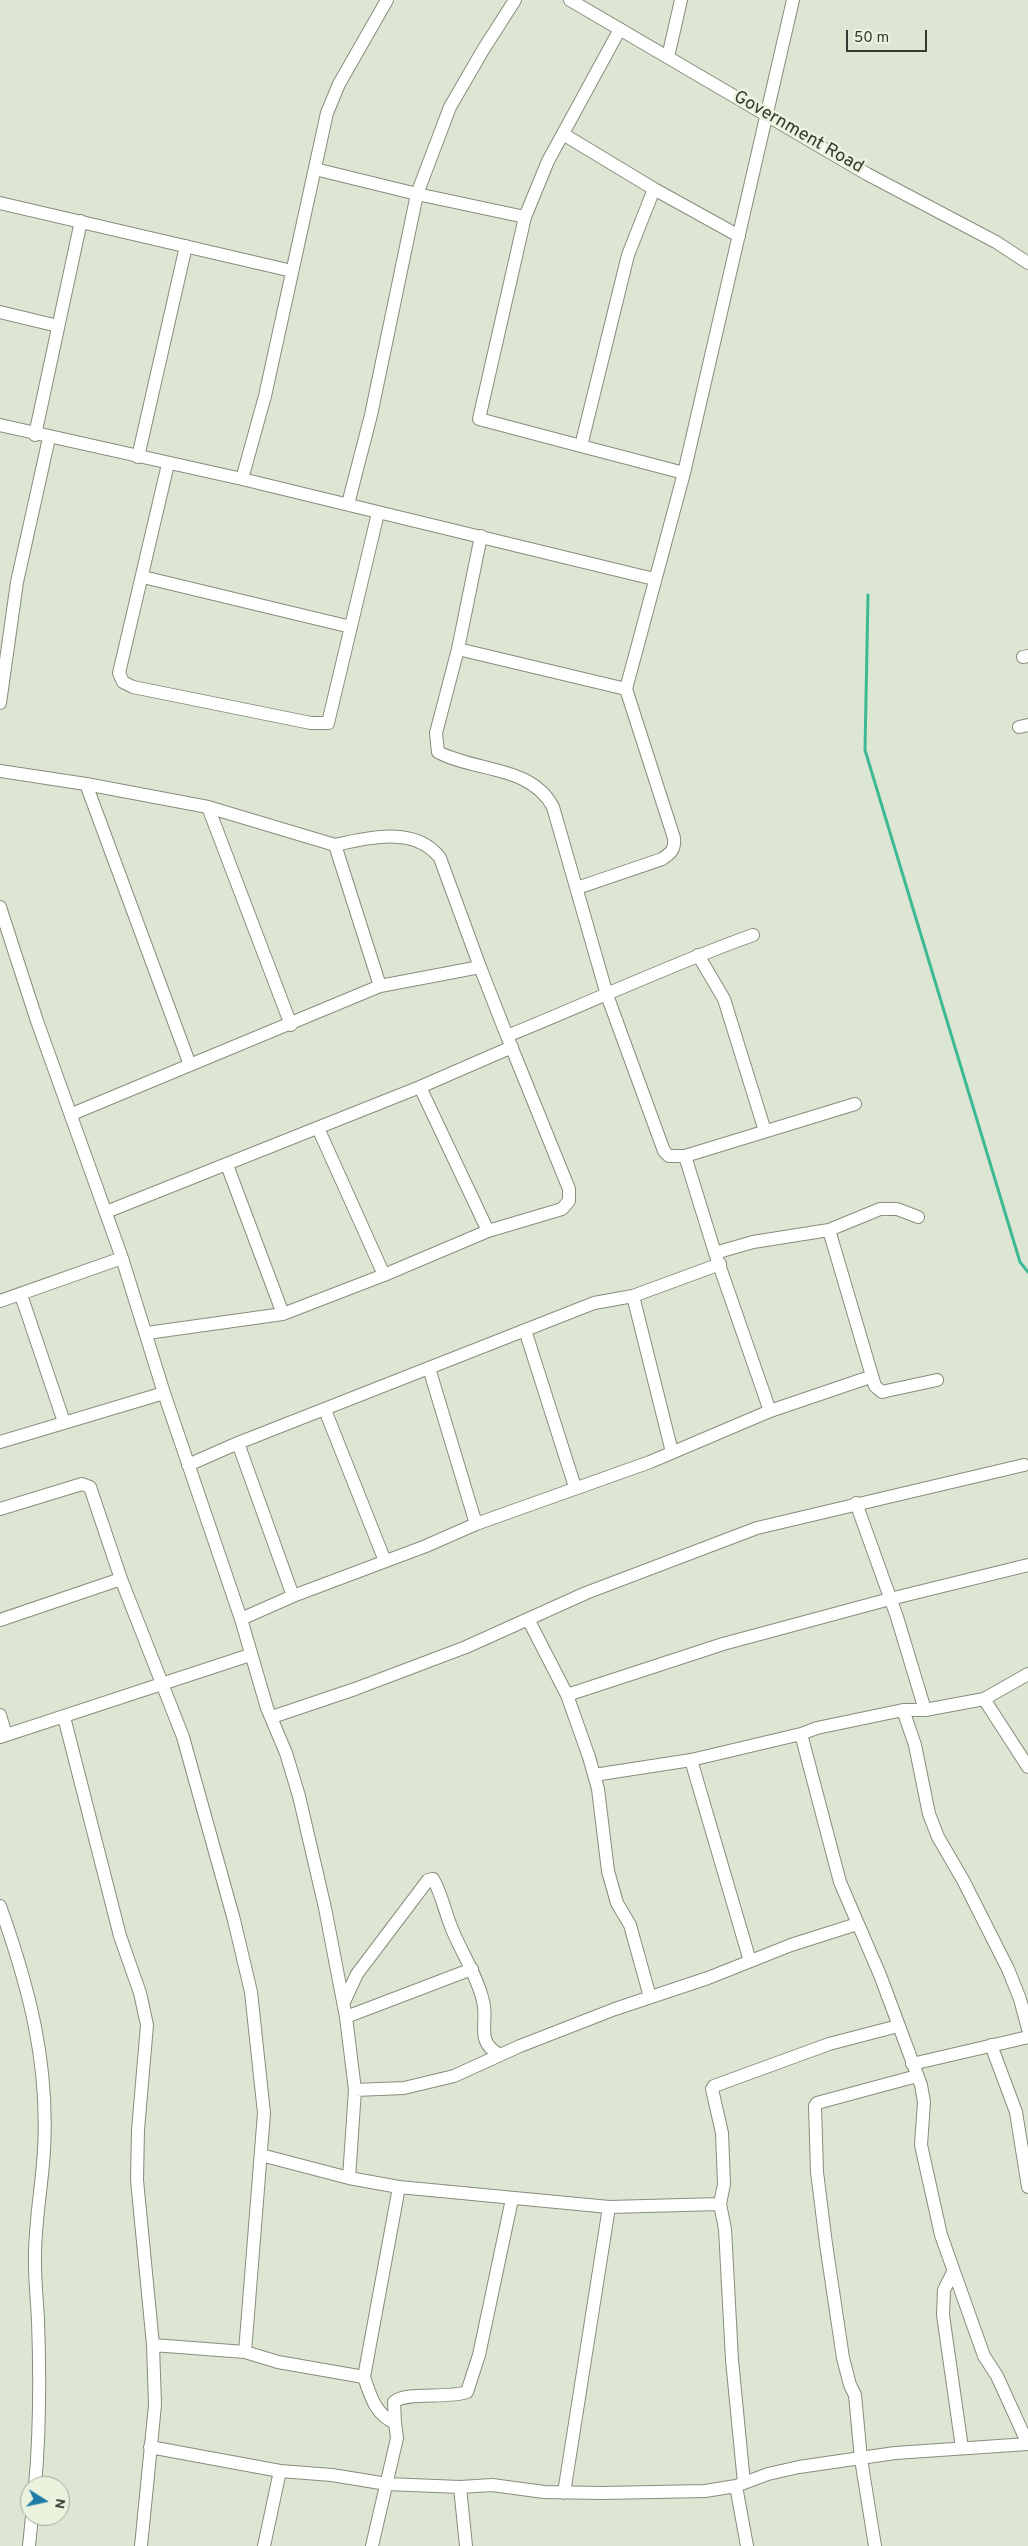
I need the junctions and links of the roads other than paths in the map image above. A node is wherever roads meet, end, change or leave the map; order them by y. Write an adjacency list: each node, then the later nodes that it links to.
1 (387, 0): 10 (street)
2 (515, 0): 12 (street)
3 (570, 0): 6 (street, Government Road)
4 (681, 0): 7 (street)
5 (793, 0): 8 (street)
6 (620, 29): 7 (street, Government Road); 9 (street)
7 (668, 57): 8 (street, Government Road)
8 (767, 114): 16 (street); 18 (street, Government Road)
9 (564, 134): 11 (street); 14 (street)
10 (315, 169): 12 (street); 19 (street)
11 (654, 189): 16 (street); 25 (street)
12 (417, 194): 14 (street); 30 (street)
13 (0, 203): 15 (street)
14 (525, 217): 25 (street)
15 (81, 221): 17 (street); 21 (street)
16 (739, 236): 28 (street)
17 (186, 246): 19 (street); 26 (street)
18 (1028, 262)
19 (292, 270): 29 (street)
20 (0, 312): 21 (street)
21 (58, 326): 23 (street)
22 (0, 425): 23 (street)
23 (35, 435): 24 (street)
24 (50, 438): 26 (street); 38 (street)
25 (581, 446): 28 (street)
26 (138, 457): 27 (street)
27 (168, 464): 29 (street); 33 (street)
28 (684, 472): 34 (street)
29 (242, 479): 30 (street)
30 (348, 504): 31 (street)
31 (378, 513): 32 (street); 35 (street)
32 (481, 536): 34 (street); 36 (street)
33 (143, 577): 35 (street); 35 (street)
34 (654, 579): 37 (street)
35 (351, 627)
36 (458, 649): 37 (street); 43 (street)
37 (626, 689): 43 (street)
38 (0, 703)
39 (0, 771): 40 (street)
40 (86, 784): 41 (street); 52 (street)
41 (208, 807): 42 (street); 50 (street)
42 (335, 845): 47 (street); 48 (street)
43 (577, 888): 49 (street)
44 (0, 906): 55 (street)
45 (753, 935): 46 (street)
46 (698, 955): 49 (street); 57 (street)
47 (480, 967): 48 (street); 51 (street)
48 (380, 986): 50 (street)
49 (607, 995): 51 (street); 58 (street)
50 (291, 1025): 52 (street)
51 (509, 1041): 53 (street); 63 (street)
52 (190, 1065): 55 (street)
53 (420, 1087): 56 (street); 63 (street)
54 (855, 1104): 57 (street)
55 (72, 1114): 60 (street)
56 (318, 1128): 59 (street); 66 (street)
57 (765, 1131): 58 (street)
58 (685, 1156): 65 (street)
59 (227, 1165): 60 (street); 70 (street)
60 (106, 1212): 64 (street)
61 (918, 1217): 62 (street)
62 (829, 1230): 65 (street); 74 (street)
63 (488, 1231): 66 (street)
64 (122, 1258): 67 (street); 72 (street)
65 (717, 1258): 68 (street); 78 (street)
66 (384, 1275): 70 (street)
67 (21, 1295): 69 (street); 79 (street)
68 (633, 1296): 71 (street); 82 (street)
69 (0, 1301)
70 (284, 1314): 72 (street)
71 (525, 1330): 73 (street); 85 (street)
72 (147, 1333): 76 (street)
73 (429, 1368): 77 (street); 88 (street)
74 (870, 1377): 75 (street); 78 (street)
75 (937, 1380)
76 (164, 1394): 79 (street); 83 (street)
77 (325, 1410): 81 (street); 89 (street)
78 (770, 1411): 82 (street)
79 (64, 1422): 80 (street)
80 (0, 1442)
81 (238, 1443): 83 (street); 92 (street)
82 (672, 1452): 85 (street)
83 (188, 1465): 94 (street)
84 (1024, 1465): 86 (street)
85 (575, 1488): 88 (street)
86 (856, 1503): 93 (street); 95 (street)
87 (0, 1509): 91 (street)
88 (476, 1524): 89 (street)
89 (384, 1560): 92 (street)
90 (1028, 1565): 93 (street)
91 (121, 1579): 96 (street); 99 (street)
92 (293, 1596): 94 (street)
93 (890, 1599): 100 (street); 103 (street)
94 (241, 1619): 97 (street)
95 (528, 1619): 100 (street); 106 (street)
96 (0, 1620)
97 (250, 1655): 99 (street); 106 (street)
98 (1028, 1674): 101 (street)
99 (161, 1684): 105 (street); 126 (street)
100 (567, 1695): 111 (street)
101 (984, 1699): 103 (street); 110 (street)
102 (902, 1710): 103 (street); 107 (street); 120 (street)
103 (925, 1710)
104 (0, 1715): 108 (street)
105 (64, 1717): 108 (street); 134 (street)
106 (272, 1717): 117 (street)
107 (801, 1734): 109 (street); 113 (street)
108 (3, 1736)
109 (691, 1760): 111 (street); 114 (street)
110 (1028, 1767)
111 (594, 1775): 116 (street)
112 (0, 1906): 143 (street)
113 (857, 1924): 114 (street); 119 (street)
114 (750, 1961): 116 (street)
115 (472, 1969): 117 (street); 118 (street); 123 (street)
116 (650, 1997): 123 (street)
117 (344, 2002): 118 (street)
118 (346, 2017): 125 (street)
119 (898, 2026): 124 (street); 131 (street)
120 (1028, 2029)
121 (1028, 2037): 122 (street)
122 (991, 2045): 124 (street); 128 (street)
123 (500, 2055): 125 (street)
124 (915, 2070): 133 (street); 141 (street)
125 (355, 2090): 127 (street)
126 (261, 2155): 127 (street); 135 (street)
127 (349, 2178): 129 (street)
128 (1028, 2187)
129 (399, 2188): 130 (street); 136 (street)
130 (512, 2199): 132 (street); 137 (street)
131 (720, 2204): 132 (street); 145 (street)
132 (609, 2207): 147 (street)
133 (953, 2272): 138 (street); 140 (street)
134 (154, 2345): 135 (street); 139 (street)
135 (245, 2352): 136 (street)
136 (364, 2376): 137 (street)
137 (396, 2423): 144 (street)
138 (1028, 2444): 140 (street)
139 (150, 2447): 142 (street); 150 (street)
140 (962, 2448): 141 (street)
141 (861, 2459): 145 (street); 155 (street)
142 (280, 2471): 144 (street); 151 (street)
143 (35, 2476)
144 (387, 2484): 146 (street); 152 (street)
145 (740, 2485): 147 (street); 154 (street)
146 (460, 2487): 147 (street); 153 (street)
147 (564, 2492)
148 (31, 2526): 149 (street)
149 (29, 2546)
150 (141, 2546)
151 (264, 2546)
152 (372, 2546)
153 (466, 2546)
154 (747, 2546)
155 (875, 2546)

